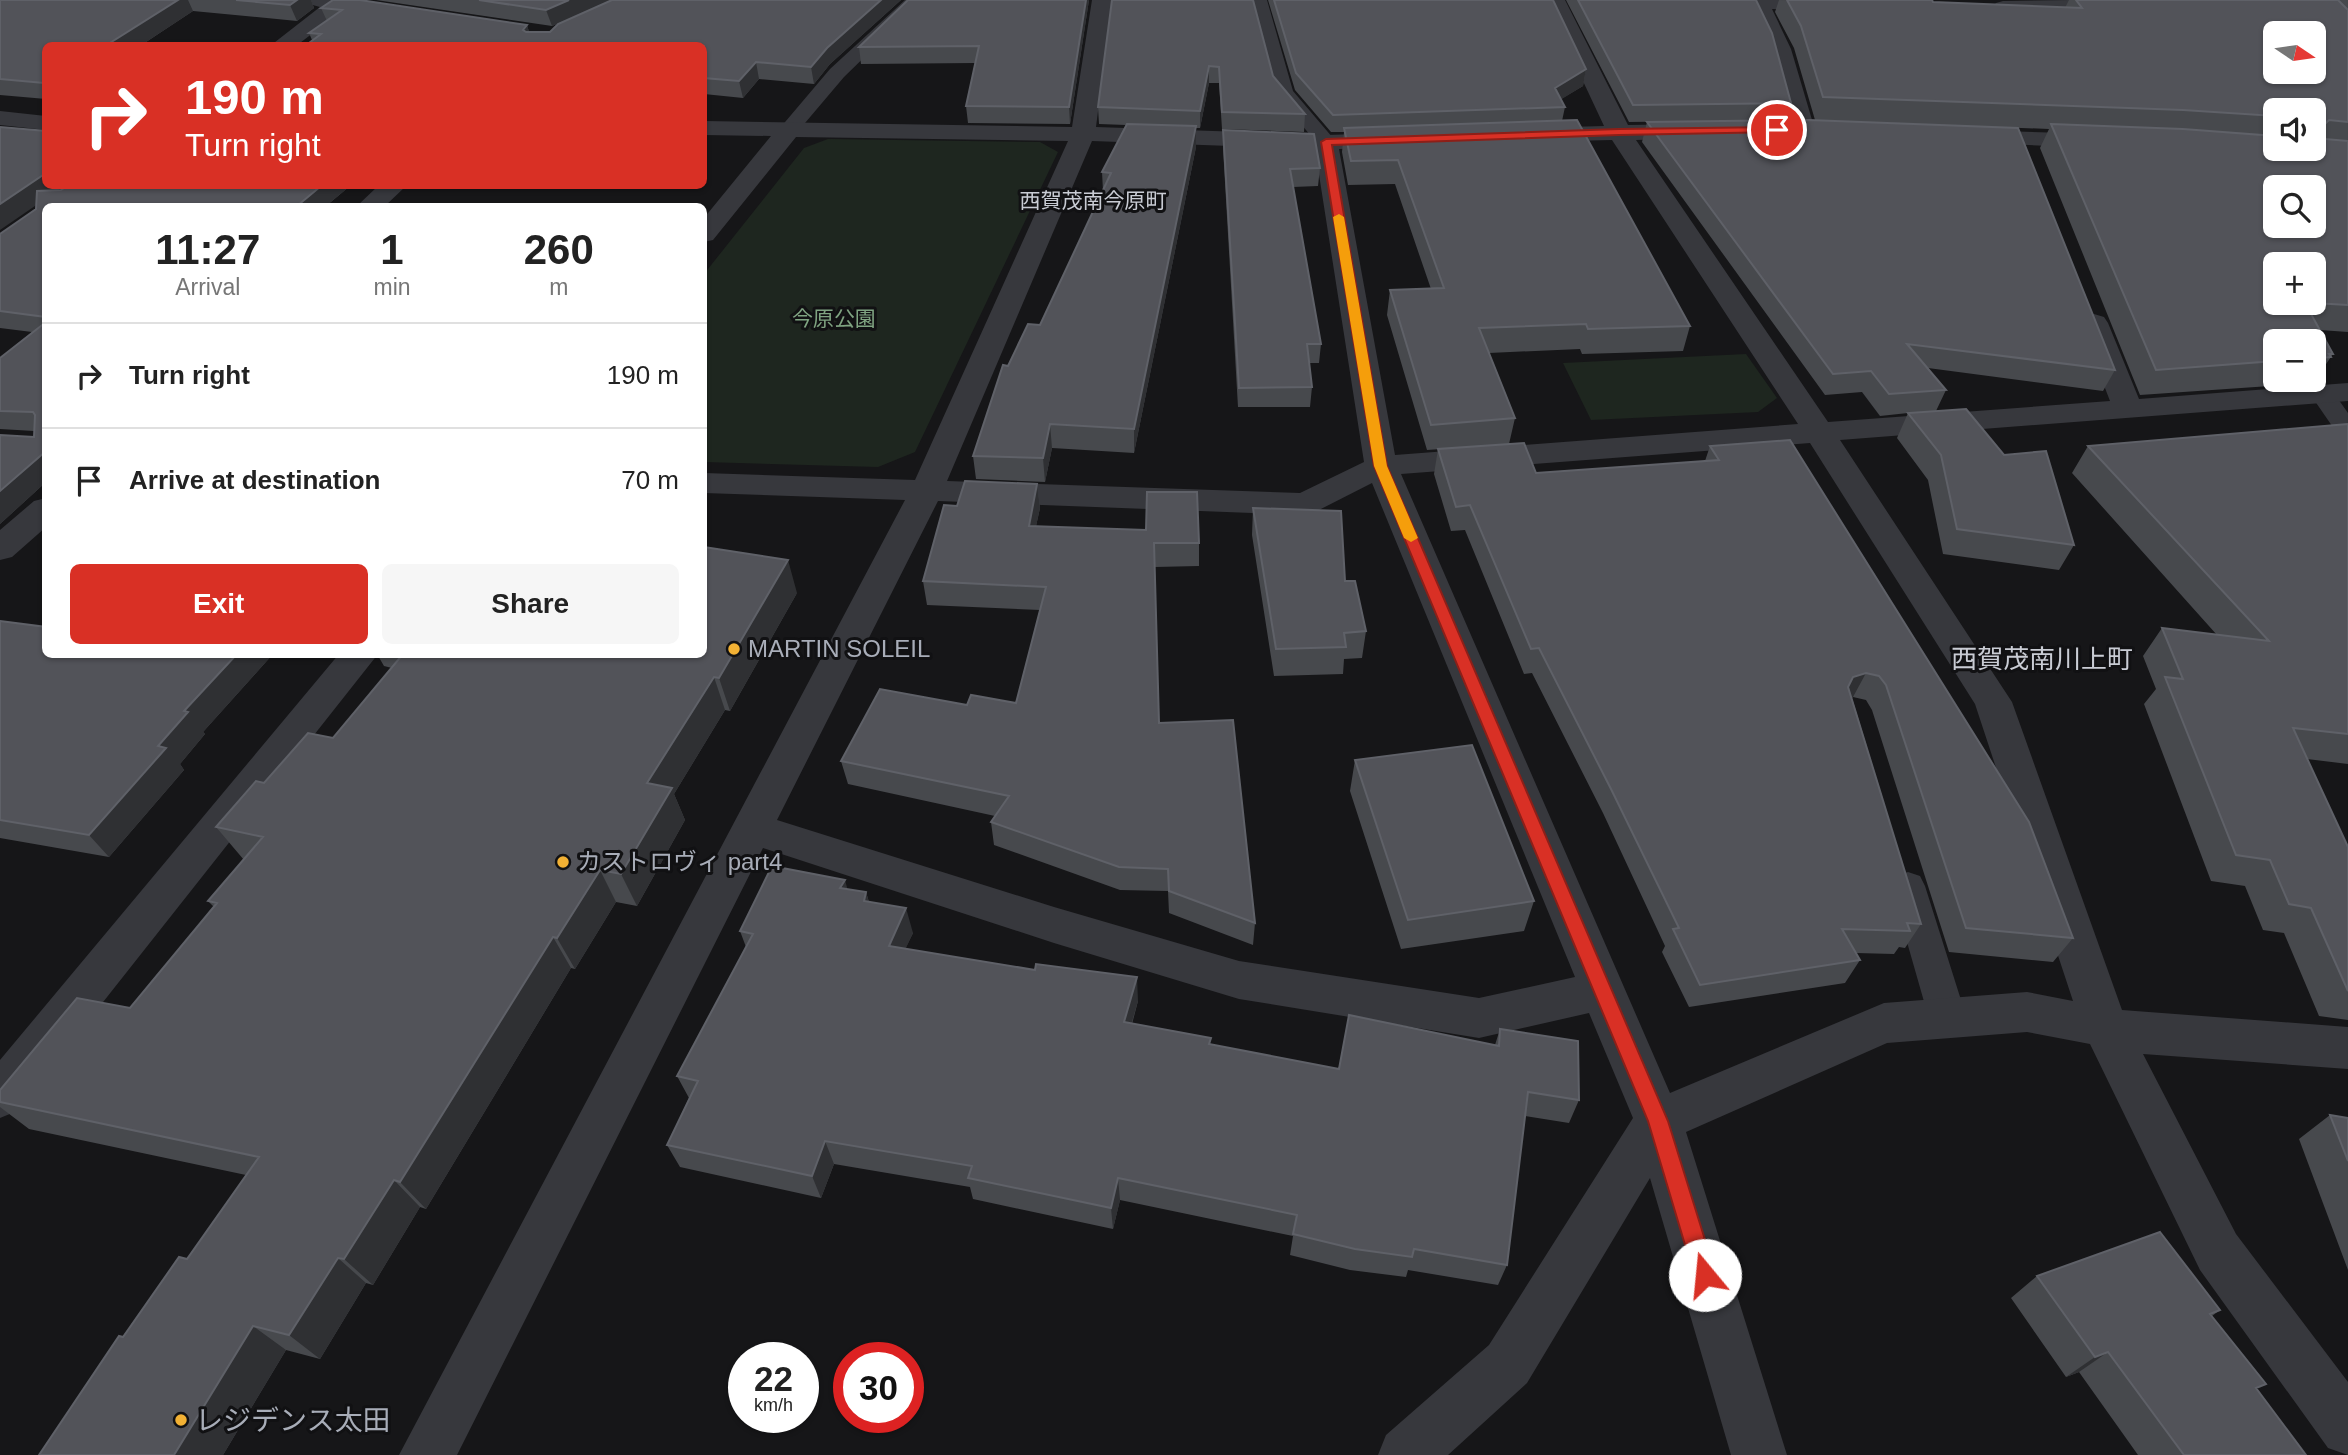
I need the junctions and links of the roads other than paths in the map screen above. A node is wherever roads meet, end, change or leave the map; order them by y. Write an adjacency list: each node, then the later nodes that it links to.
1 (316, 0): 9 (street)
2 (915, 0): 22 (lane)
3 (1102, 0): 24 (street)
4 (1259, 0): 29 (lane)
5 (1555, 0): 23 (street)
6 (2165, 0): 11 (street)
7 (1733, 1): 8 (street)
8 (1758, 1): 10 (street); 20 (street)
9 (342, 2): 13 (street); 14 (street)
10 (1853, 4)
11 (2040, 4): 12 (street)
12 (1989, 7)
13 (406, 13)
14 (287, 42)
15 (0, 118): 16 (street)
16 (42, 122)
17 (707, 128): 22 (street)
18 (1724, 130): 23 (street)
19 (1777, 130): 20 (street)
20 (1803, 130): 21 (street)
21 (1830, 131)
22 (787, 132): 24 (street); 34 (street)
23 (1619, 132): 25 (street); 39 (street)
24 (1083, 134): 29 (street); 42 (street)
25 (1507, 136)
26 (1953, 136): 28 (street)
27 (1424, 139): 29 (street)
28 (2021, 139): 30 (street); 31 (street)
29 (1326, 142): 40 (street)
30 (2116, 142)
31 (2031, 165)
32 (390, 189): 33 (street)
33 (373, 203)
34 (707, 230)
35 (2082, 293): 37 (street)
36 (2335, 393): 37 (street); 38 (lane)
37 (2128, 409): 39 (street)
38 (2348, 431)
39 (1819, 432): 40 (street); 50 (street)
40 (1381, 466): 42 (street); 48 (street)
41 (707, 483): 42 (street)
42 (927, 490): 46 (street)
43 (42, 512): 44 (street)
44 (0, 550)
45 (357, 658): 52 (street)
46 (750, 828): 48 (street); 55 (street)
47 (1899, 858): 49 (lane)
48 (1603, 990): 53 (street)
49 (1948, 1018): 50 (street); 53 (street)
50 (2105, 1027): 51 (street); 54 (street)
51 (2348, 1048)
52 (0, 1096)
53 (1658, 1121): 56 (street); 57 (street)
54 (2348, 1428)
55 (427, 1455)
56 (1406, 1455)
57 (1759, 1455)

